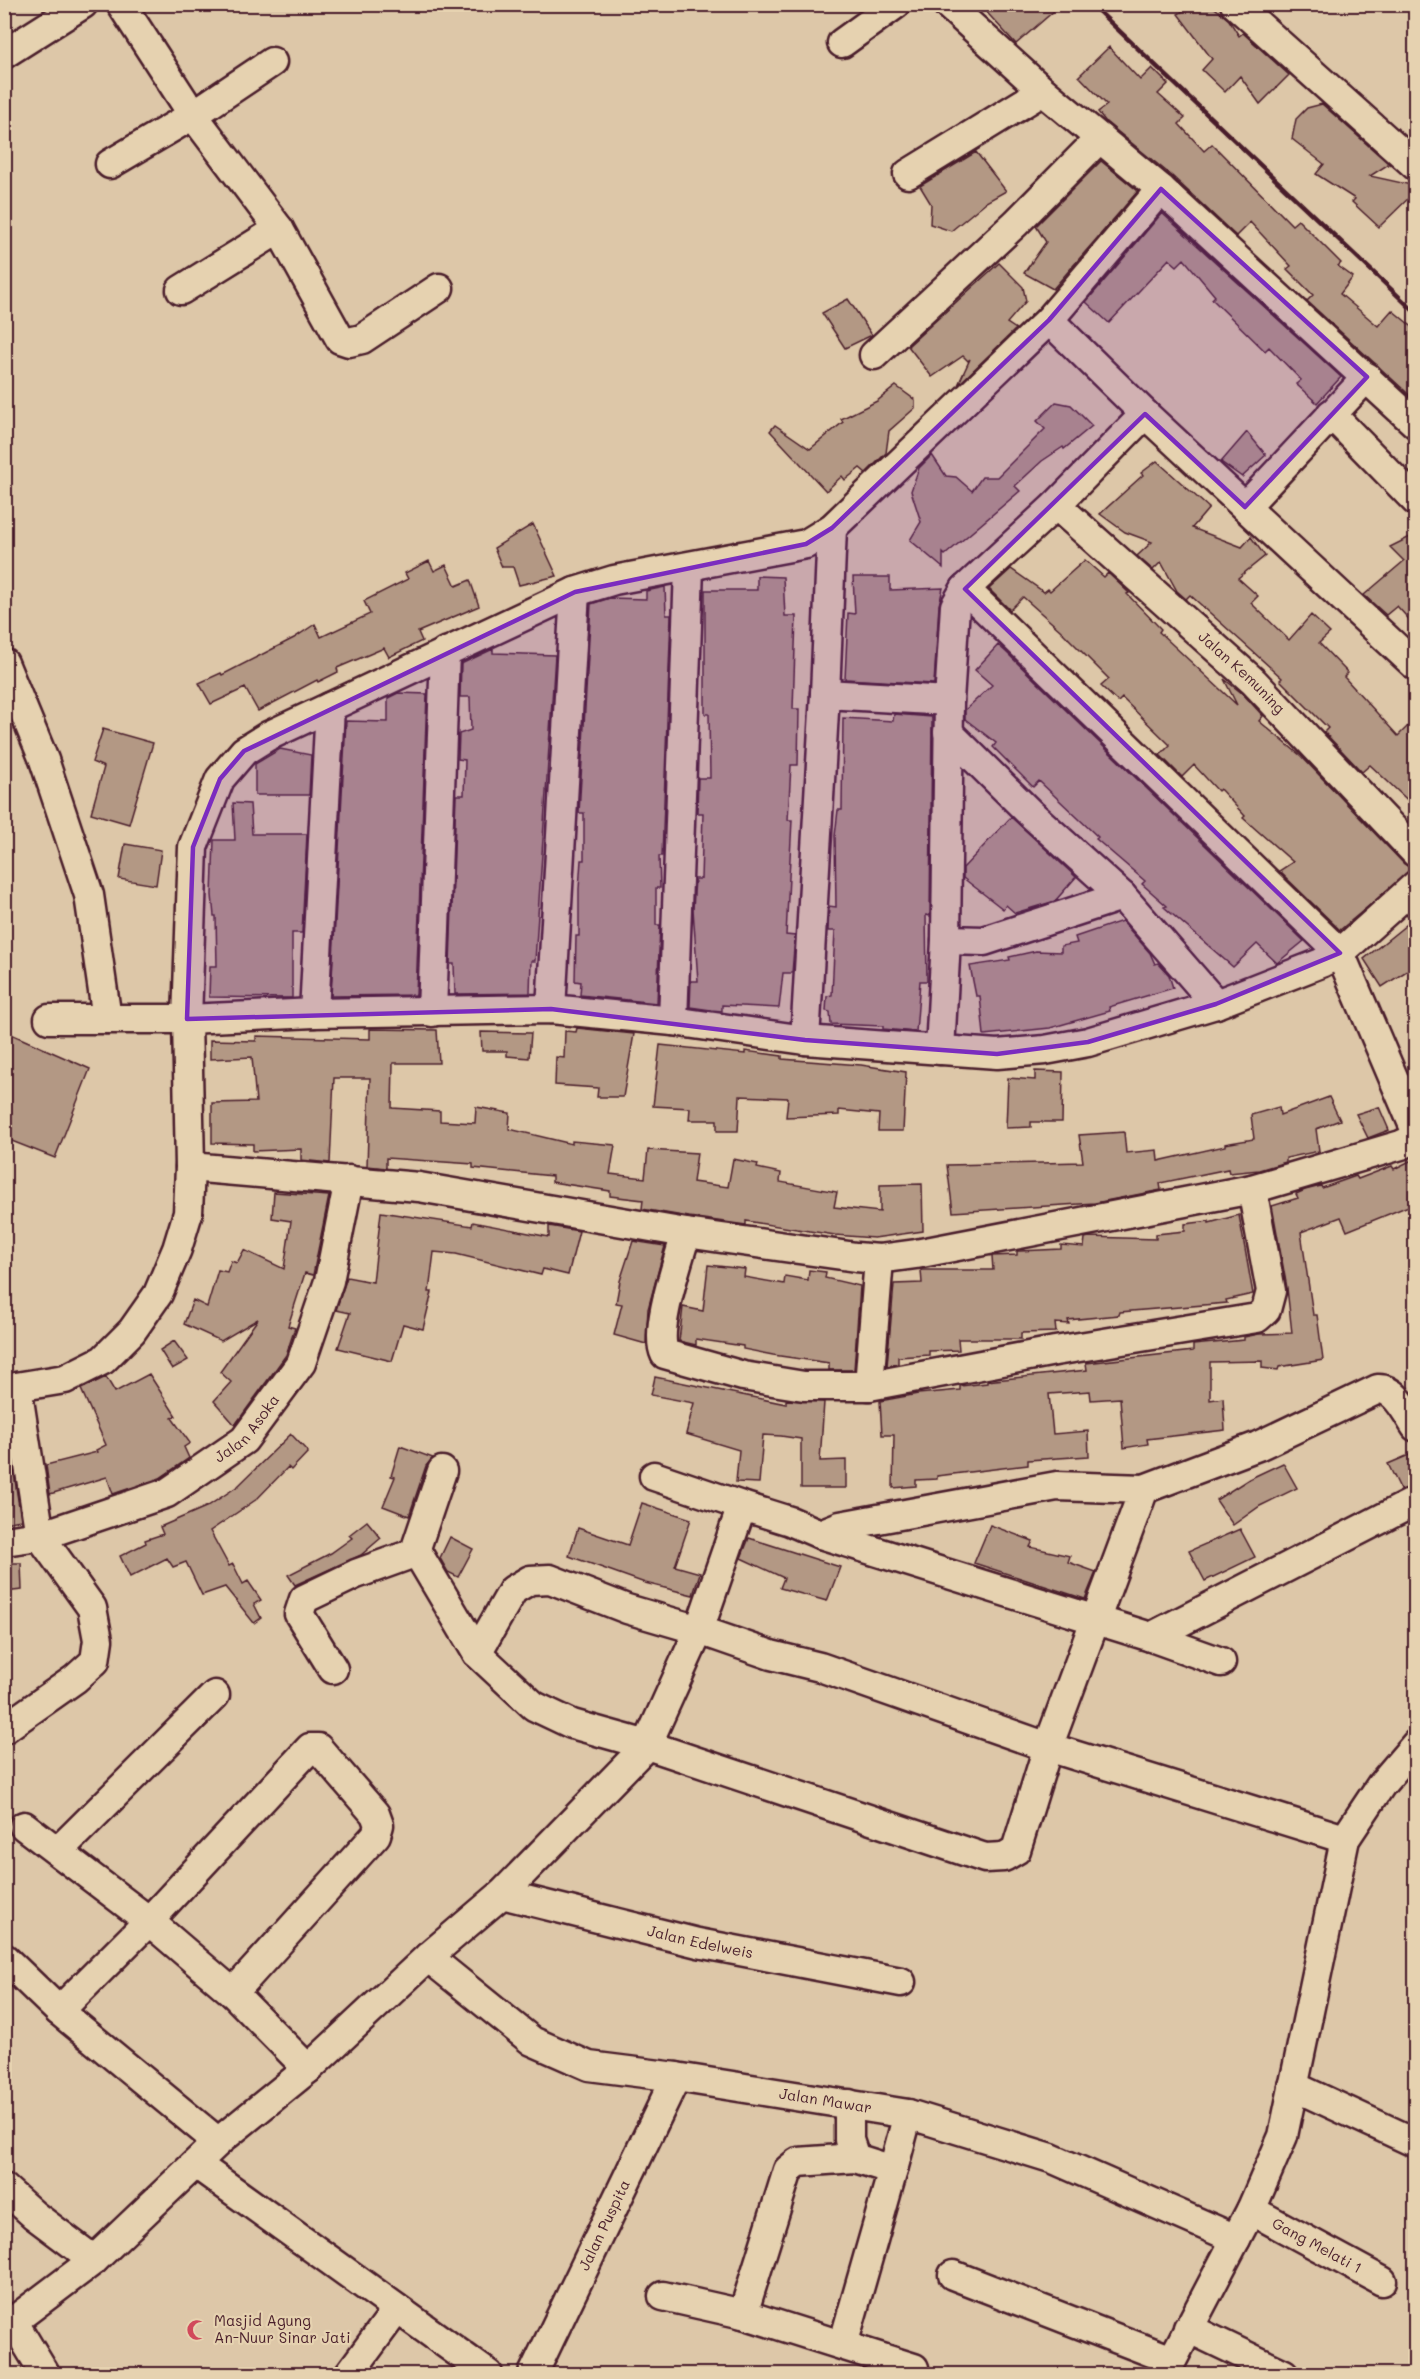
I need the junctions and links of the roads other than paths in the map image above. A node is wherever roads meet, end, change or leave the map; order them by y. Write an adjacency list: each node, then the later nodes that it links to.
1 (83, 4): 7 (street)
2 (121, 4): 10 (street)
3 (896, 4): 6 (street)
4 (947, 4): 9 (street)
5 (1234, 4): 13 (street)
6 (842, 43)
7 (4, 54)
8 (272, 62): 10 (street)
9 (1043, 91): 11 (street); 14 (street)
10 (193, 115): 12 (street); 16 (street)
11 (1100, 138): 15 (street); 20 (street)
12 (110, 164)
13 (1416, 166)
14 (908, 174)
15 (1161, 189): 19 (street); 21 (street)
16 (279, 229): 17 (street); 18 (street)
17 (439, 288)
18 (181, 290)
19 (1049, 320): 22 (street); 28 (street)
20 (874, 356)
21 (1367, 377): 23 (street); 24 (street)
22 (1145, 414): 26 (street); 27 (street)
23 (1332, 414): 25 (street); 27 (street)
24 (1416, 424)
25 (1416, 501)
26 (1056, 505): 30 (street); 39 (street, Jalan Kemuning)
27 (1245, 507): 34 (street)
28 (832, 528): 29 (street); 35 (street)
29 (689, 568): 31 (street); 51 (street)
30 (965, 589): 36 (street); 43 (street)
31 (575, 592): 32 (street); 45 (street)
32 (445, 652): 37 (street); 46 (street)
33 (4, 663): 49 (street)
34 (1416, 666)
35 (825, 694): 36 (street); 52 (street)
36 (949, 700): 38 (street)
37 (330, 706): 47 (street); 50 (street)
38 (948, 732): 41 (street); 42 (street)
39 (1416, 853)
40 (1416, 885): 43 (street)
41 (1122, 896): 42 (street); 44 (street)
42 (946, 940): 53 (street)
43 (1340, 953): 44 (street); 54 (street)
44 (1216, 1004): 53 (street)
45 (551, 1009): 46 (street); 51 (street)
46 (432, 1012): 47 (street)
47 (314, 1013): 50 (street)
48 (50, 1019): 49 (street)
49 (107, 1019): 50 (street)
50 (187, 1019): 56 (street)
51 (673, 1021): 52 (street)
52 (805, 1040): 53 (street)
53 (940, 1050)
54 (1416, 1131)
55 (1416, 1138): 58 (street)
56 (190, 1167): 57 (street); 62 (street)
57 (349, 1180): 59 (street); 70 (street, Jalan Asoka)
58 (1252, 1189): 60 (street); 61 (street)
59 (686, 1233): 60 (street); 61 (street)
60 (879, 1259): 61 (street)
61 (869, 1386)
62 (11, 1388): 70 (street)
63 (1416, 1427): 66 (street)
64 (442, 1471): 72 (street)
65 (654, 1476): 68 (street)
66 (1144, 1489): 69 (street); 73 (street)
67 (1416, 1501): 75 (street)
68 (742, 1506): 69 (street); 74 (street)
69 (820, 1534): 73 (street)
70 (40, 1536): 71 (street, Jalan Asoka); 80 (street)
71 (4, 1541)
72 (417, 1552): 76 (street); 78 (street)
73 (1096, 1620): 75 (street); 83 (street)
74 (699, 1630): 76 (street); 82 (street); 83 (street)
75 (1151, 1637): 77 (street)
76 (477, 1653): 82 (street)
77 (1221, 1662)
78 (333, 1669)
79 (215, 1695): 86 (street)
80 (7, 1723)
81 (1416, 1744): 85 (street)
82 (647, 1745): 83 (street); 87 (street)
83 (1048, 1747): 85 (street)
84 (24, 1826): 86 (street)
85 (1345, 1839): 96 (street)
86 (59, 1850): 88 (street)
87 (502, 1894): 90 (street); 91 (street, Jalan Edelweis)
88 (148, 1921): 92 (street); 92 (street); 93 (street)
89 (4, 1958): 93 (street)
90 (428, 1958): 94 (street); 95 (street, Jalan Mawar)
91 (901, 1982)
92 (233, 1993): 94 (street)
93 (59, 2011): 99 (street)
94 (308, 2069): 99 (street)
95 (676, 2077): 97 (street, Jalan Mawar); 121 (street, Jalan Puspita)
96 (1293, 2086): 100 (street); 105 (street)
97 (849, 2104): 98 (street, Jalan Mawar); 101 (street)
98 (908, 2114): 103 (street); 106 (street, Jalan Mawar)
99 (218, 2142): 102 (street)
100 (1416, 2143)
101 (855, 2158): 103 (street); 112 (street)
102 (196, 2164): 107 (street); 111 (street)
103 (893, 2170): 115 (street)
104 (4, 2188): 107 (street)
105 (1251, 2210): 106 (street); 109 (street, Gang Melati 1)
106 (1236, 2239): 114 (street)
107 (94, 2260): 113 (street)
108 (953, 2275): 116 (street)
109 (1382, 2281)
110 (663, 2296): 112 (street)
111 (397, 2309): 119 (street); 120 (street)
112 (743, 2314): 115 (street)
113 (9, 2324): 118 (street)
114 (1188, 2328): 116 (street); 122 (street)
115 (843, 2345): 117 (street)
116 (1168, 2367)
117 (914, 2368)
118 (45, 2374)
119 (349, 2374)
120 (488, 2374)
121 (533, 2374)
122 (1284, 2374)

